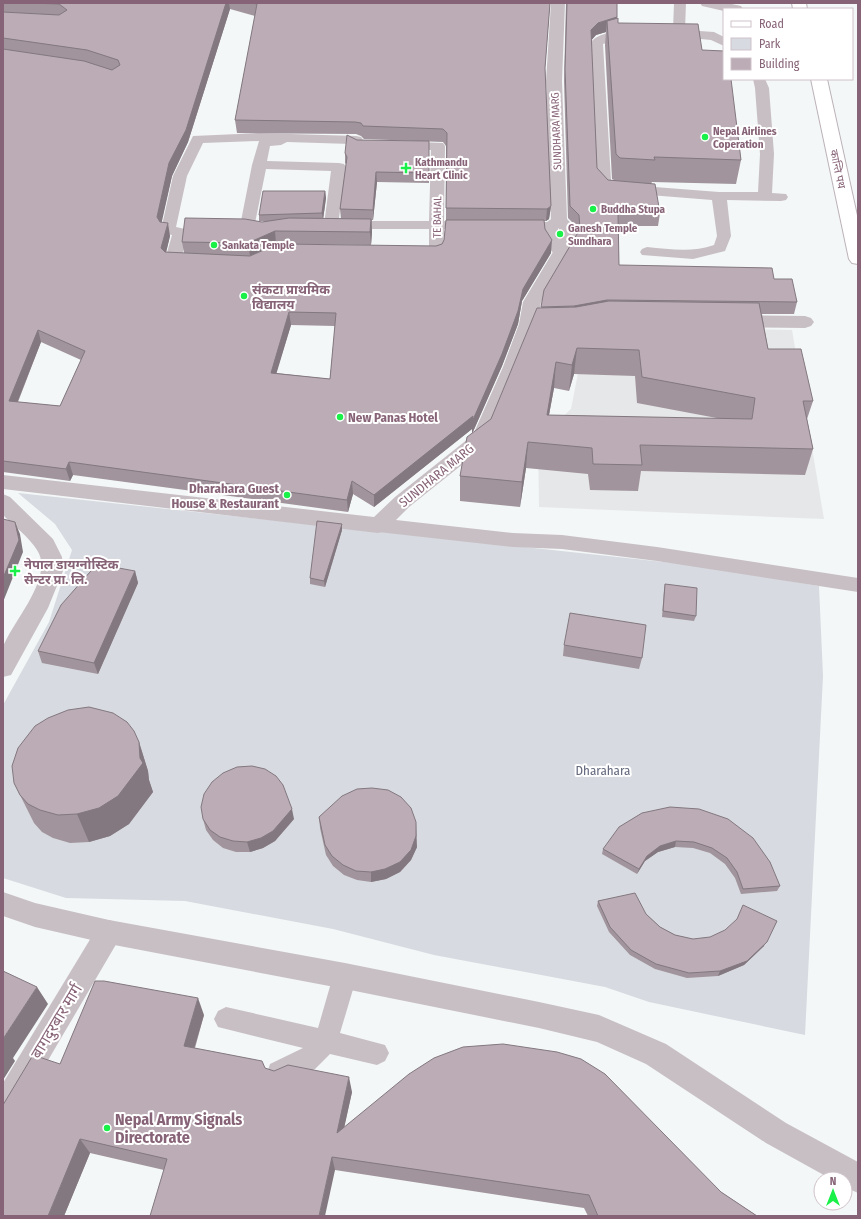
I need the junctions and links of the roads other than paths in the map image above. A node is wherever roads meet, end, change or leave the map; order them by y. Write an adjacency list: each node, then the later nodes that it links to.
1 (558, 3): 17 (street, SUNDHARA MARG)
2 (680, 3): 7 (lane)
3 (706, 3): 4 (street)
4 (731, 8)
5 (643, 32): 14 (lane)
6 (658, 32): 7 (lane)
7 (679, 34): 8 (lane)
8 (723, 41)
9 (759, 80): 15 (lane)
10 (819, 80): 23 (main road, कान्ति पथ)
11 (342, 144): 12 (lane); 13 (lane); 18 (lane)
12 (259, 165): 13 (lane); 21 (lane)
13 (339, 167): 18 (lane)
14 (719, 196): 15 (lane); 22 (lane)
15 (765, 197): 16 (lane)
16 (781, 197)
17 (555, 224): 20 (lane); 30 (street, SUNDHARA MARG)
18 (433, 225): 18 (lane, TE BAHAL); 19 (lane)
19 (459, 225)
20 (505, 226)
21 (279, 227)
22 (647, 252)
23 (858, 259)
24 (720, 321): 25 (street)
25 (805, 322)
26 (3, 482): 30 (street)
27 (3, 502): 29 (street)
28 (3, 520): 29 (street)
29 (26, 523): 32 (street)
30 (378, 525): 31 (lane)
31 (858, 585)
32 (3, 668)
33 (3, 904): 34 (street)
34 (109, 932): 35 (street); 40 (street, बागदुरबार मार्ग)
35 (345, 976): 37 (lane); 41 (street)
36 (226, 1019): 37 (lane)
37 (326, 1041): 38 (lane); 39 (lane)
38 (377, 1053)
39 (279, 1073)
40 (3, 1110)
41 (854, 1174)

